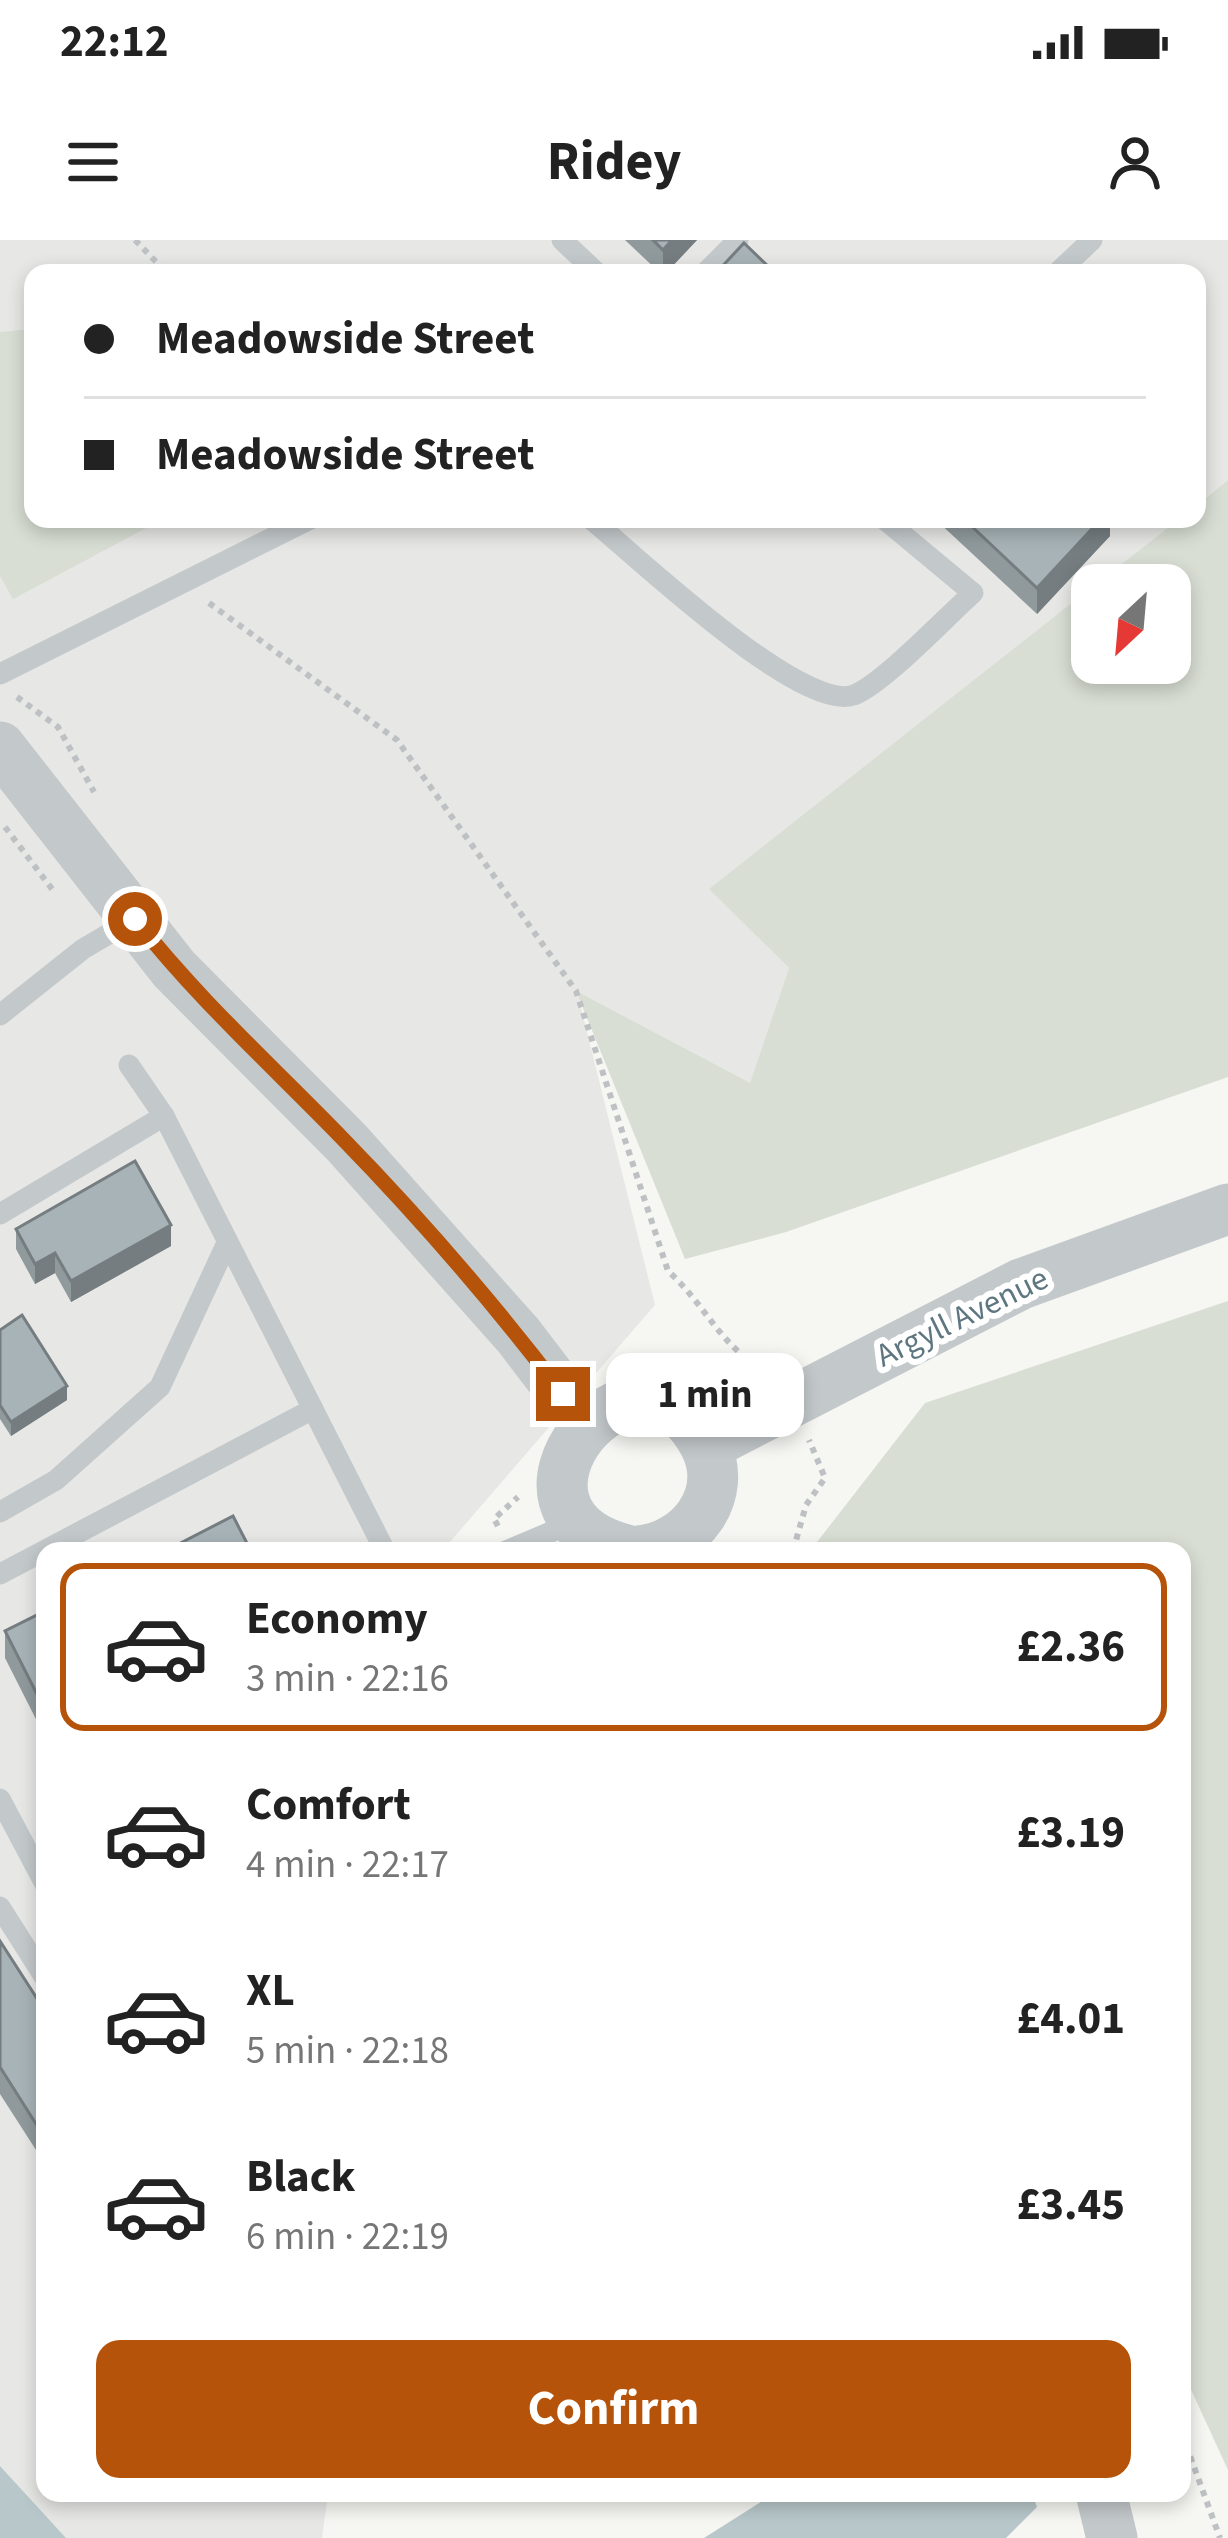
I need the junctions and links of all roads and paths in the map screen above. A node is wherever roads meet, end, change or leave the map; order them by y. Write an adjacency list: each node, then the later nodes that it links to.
1 (135, 240): 5 (path)
2 (562, 240): 6 (lane)
3 (738, 240): 7 (lane)
4 (1092, 240): 8 (lane)
5 (158, 264)
6 (587, 264)
7 (714, 264)
8 (1067, 264)
9 (293, 528): 12 (lane)
10 (602, 528): 11 (lane)
11 (895, 528)
12 (184, 584): 13 (lane); 23 (path)
13 (0, 674)
14 (0, 747): 16 (street)
15 (0, 819): 16 (path)
16 (116, 931): 17 (lane); 25 (street)
17 (0, 1016)
18 (130, 1065): 19 (lane)
19 (164, 1116): 21 (lane); 22 (lane)
20 (1228, 1209): 23 (street, Argyll Avenue)
21 (0, 1214)
22 (226, 1245): 24 (lane); 28 (lane)
23 (789, 1407): 26 (street, Argyll Avenue); 37 (path)
24 (314, 1409): 31 (lane); 32 (lane)
25 (586, 1424): 26 (street); 29 (street)
26 (706, 1446): 30 (street)
27 (523, 1486): 33 (path)
28 (0, 1511)
29 (577, 1520): 34 (lane); 35 (street)
30 (699, 1536): 36 (street)
31 (61, 1542)
32 (380, 1542)
33 (506, 1542)
34 (528, 1542)
35 (609, 1542)
36 (668, 1542)
37 (796, 1542)
38 (36, 1555): 39 (lane)
39 (0, 1574)
40 (0, 1799): 41 (lane)
41 (36, 1867)
42 (0, 1906): 43 (lane)
43 (36, 1964)
44 (1191, 2459): 47 (path)
45 (1103, 2502): 46 (street)
46 (1112, 2538)
47 (1220, 2538)

